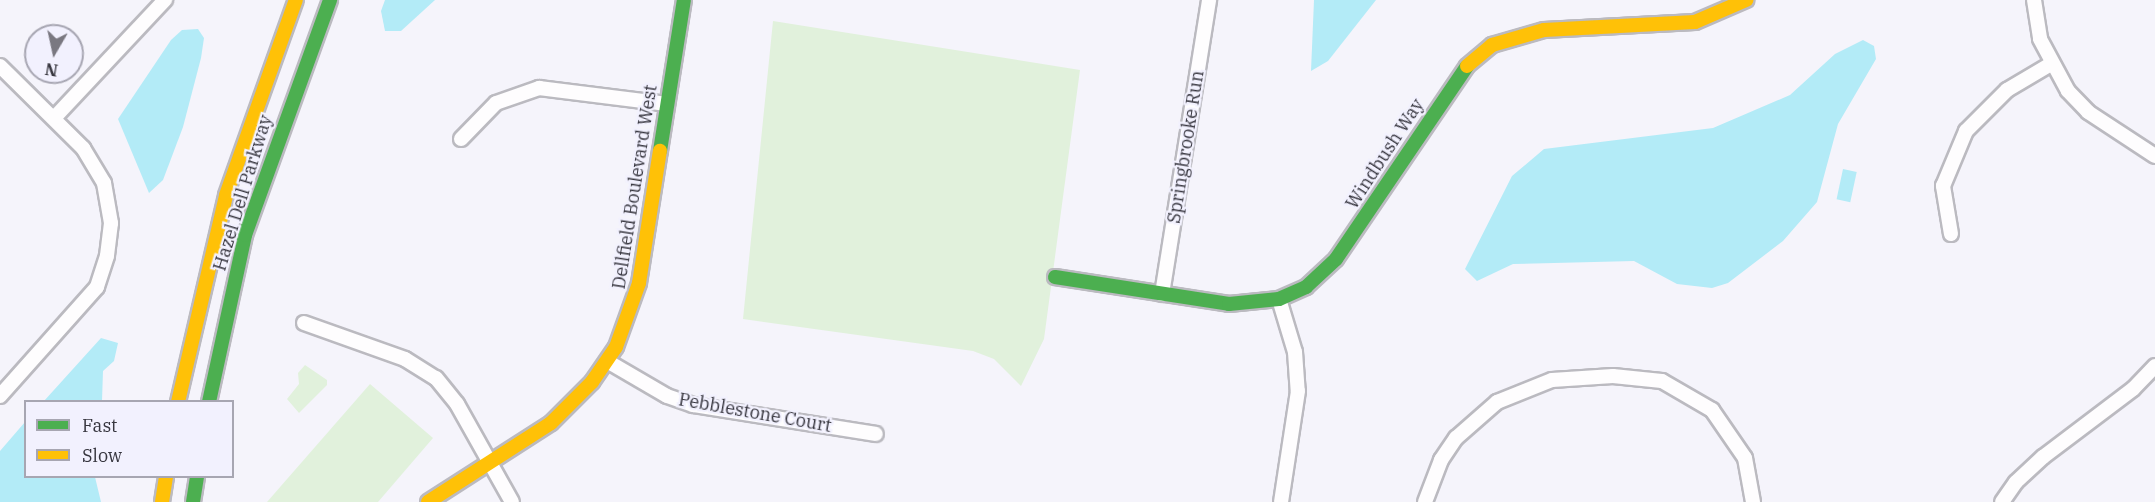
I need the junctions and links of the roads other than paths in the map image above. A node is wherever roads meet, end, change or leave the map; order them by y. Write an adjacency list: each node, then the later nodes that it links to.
1 (165, 0): 11 (street)
2 (296, 0): 22 (street, Hazel Dell Parkway)
3 (330, 0): 23 (street, Hazel Dell Parkway)
4 (684, 0): 10 (street, Dellfield Boulevard West)
5 (1209, 0): 16 (street, Springbrooke Run)
6 (1746, 0): 17 (street, Windbush Way)
7 (2034, 0): 8 (street)
8 (2051, 64): 13 (street); 14 (street)
9 (0, 66): 11 (street)
10 (667, 104): 12 (street); 19 (street, Dellfield Boulevard West)
11 (49, 112): 21 (street)
12 (461, 139)
13 (2155, 156)
14 (1951, 234)
15 (1055, 277): 16 (street, Windbush Way)
16 (1162, 294): 17 (street, Windbush Way)
17 (1279, 299): 32 (street)
18 (304, 323): 25 (street)
19 (607, 361): 24 (street, Pebblestone Court); 25 (street, Dellfield Boulevard West)
20 (2155, 366): 35 (street)
21 (0, 396)
22 (178, 400)
23 (209, 400)
24 (876, 434)
25 (490, 462): 30 (street, Dellfield Boulevard West); 31 (street)
26 (166, 478): 28 (street)
27 (197, 478): 29 (street)
28 (162, 502)
29 (193, 502)
30 (428, 502)
31 (512, 502)
32 (1281, 502)
33 (1425, 502): 34 (street)
34 (1753, 502)
35 (2002, 502)

